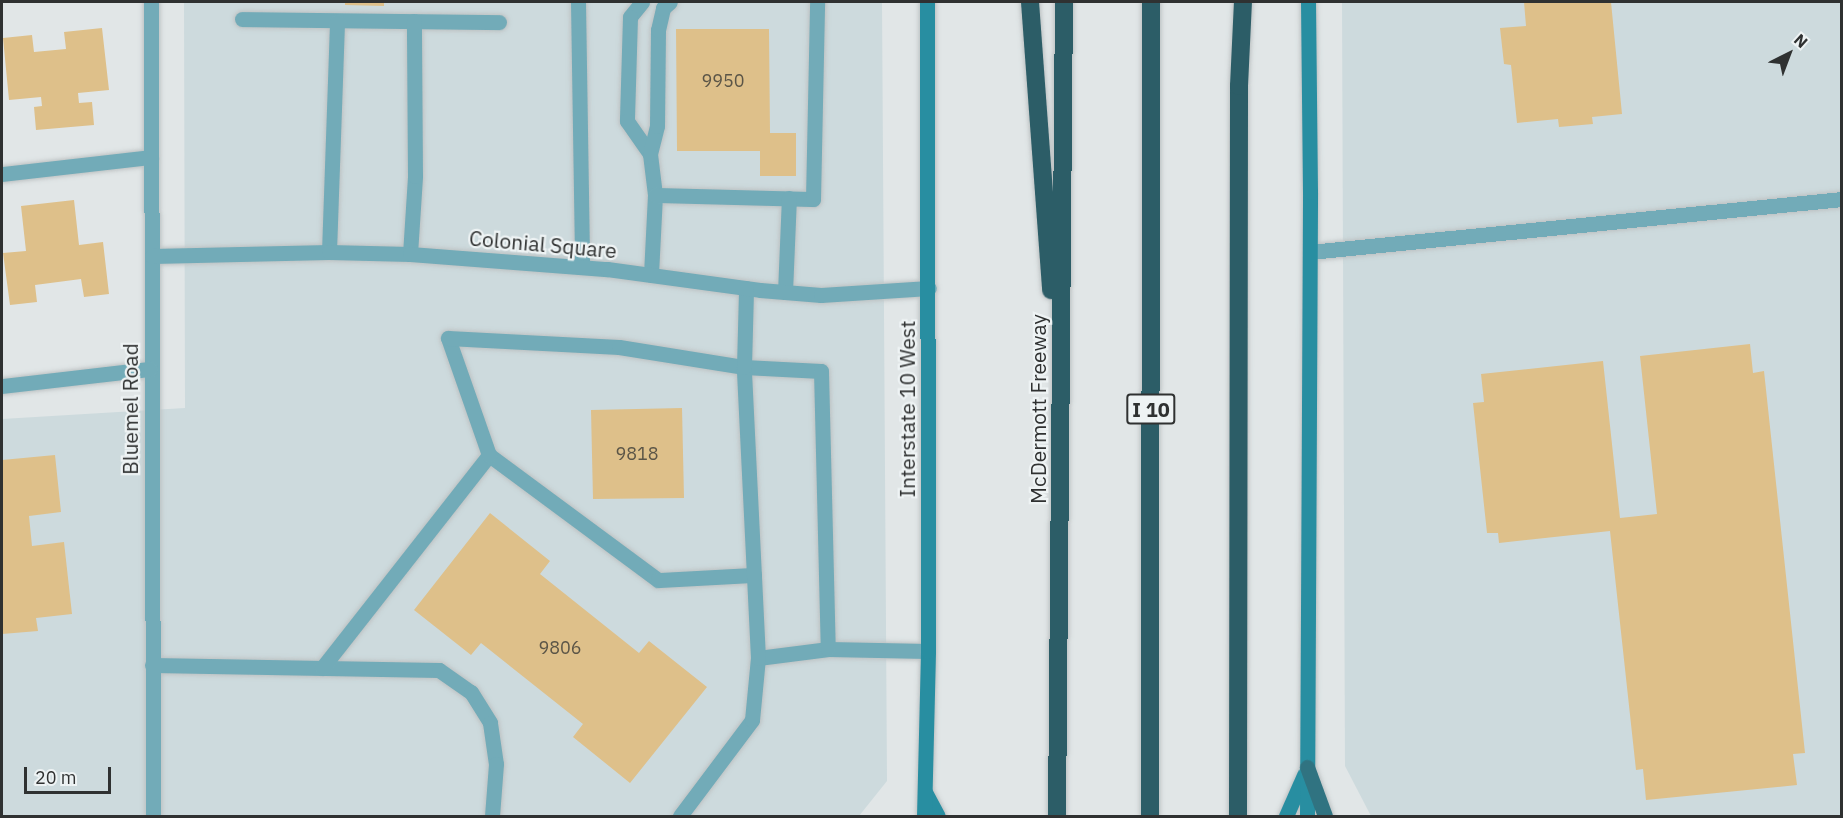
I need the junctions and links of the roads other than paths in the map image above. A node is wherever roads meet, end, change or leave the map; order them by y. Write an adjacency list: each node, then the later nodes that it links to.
1 (151, 2): 17 (street, Bluemel Road)
2 (578, 2): 26 (street)
3 (642, 2): 16 (street)
4 (670, 2): 16 (street)
5 (818, 2): 20 (street)
6 (927, 2): 29 (main road, Interstate 10 West)
7 (1030, 2): 34 (highway)
8 (1064, 2): 34 (highway, McDermott Freeway)
9 (1151, 2): 50 (highway, I 10)
10 (1243, 2): 51 (highway)
11 (1308, 2): 23 (main road)
12 (242, 19): 13 (street)
13 (337, 21): 14 (street); 22 (street)
14 (414, 21): 15 (street); 24 (street)
15 (499, 22)
16 (650, 154): 19 (street)
17 (152, 157): 18 (street); 25 (street, Bluemel Road)
18 (2, 174)
19 (656, 195): 20 (street); 27 (street)
20 (789, 198): 30 (street)
21 (1842, 199): 23 (street)
22 (328, 252): 24 (street, Colonial Square); 25 (street, Colonial Square)
23 (1310, 252): 42 (main road)
24 (410, 254): 26 (street, Colonial Square)
25 (152, 256): 32 (street, Bluemel Road)
26 (582, 267): 27 (street, Colonial Square)
27 (651, 275): 28 (street, Colonial Square)
28 (746, 288): 30 (street, Colonial Square); 31 (street)
29 (929, 288): 30 (street, Colonial Square); 38 (main road, Interstate 10 West)
30 (785, 292)
31 (744, 366): 35 (street); 36 (street); 37 (street)
32 (150, 369): 33 (street); 40 (street, Bluemel Road)
33 (2, 386)
34 (1060, 426): 49 (highway, McDermott Freeway)
35 (489, 454): 36 (street); 41 (street)
36 (754, 575): 39 (street)
37 (828, 649): 38 (street); 39 (street)
38 (928, 651): 43 (main road, Interstate 10 West)
39 (758, 658): 46 (street)
40 (152, 665): 41 (street); 44 (street, Bluemel Road)
41 (322, 668): 45 (street)
42 (1307, 766): 52 (main road); 53 (main road); 54 (main road)
43 (925, 792): 47 (main road, Interstate 10 West); 48 (main road)
44 (153, 816)
45 (492, 816)
46 (680, 816)
47 (924, 816)
48 (938, 816)
49 (1057, 816)
50 (1150, 816)
51 (1238, 816)
52 (1286, 816)
53 (1307, 816)
54 (1325, 816)

